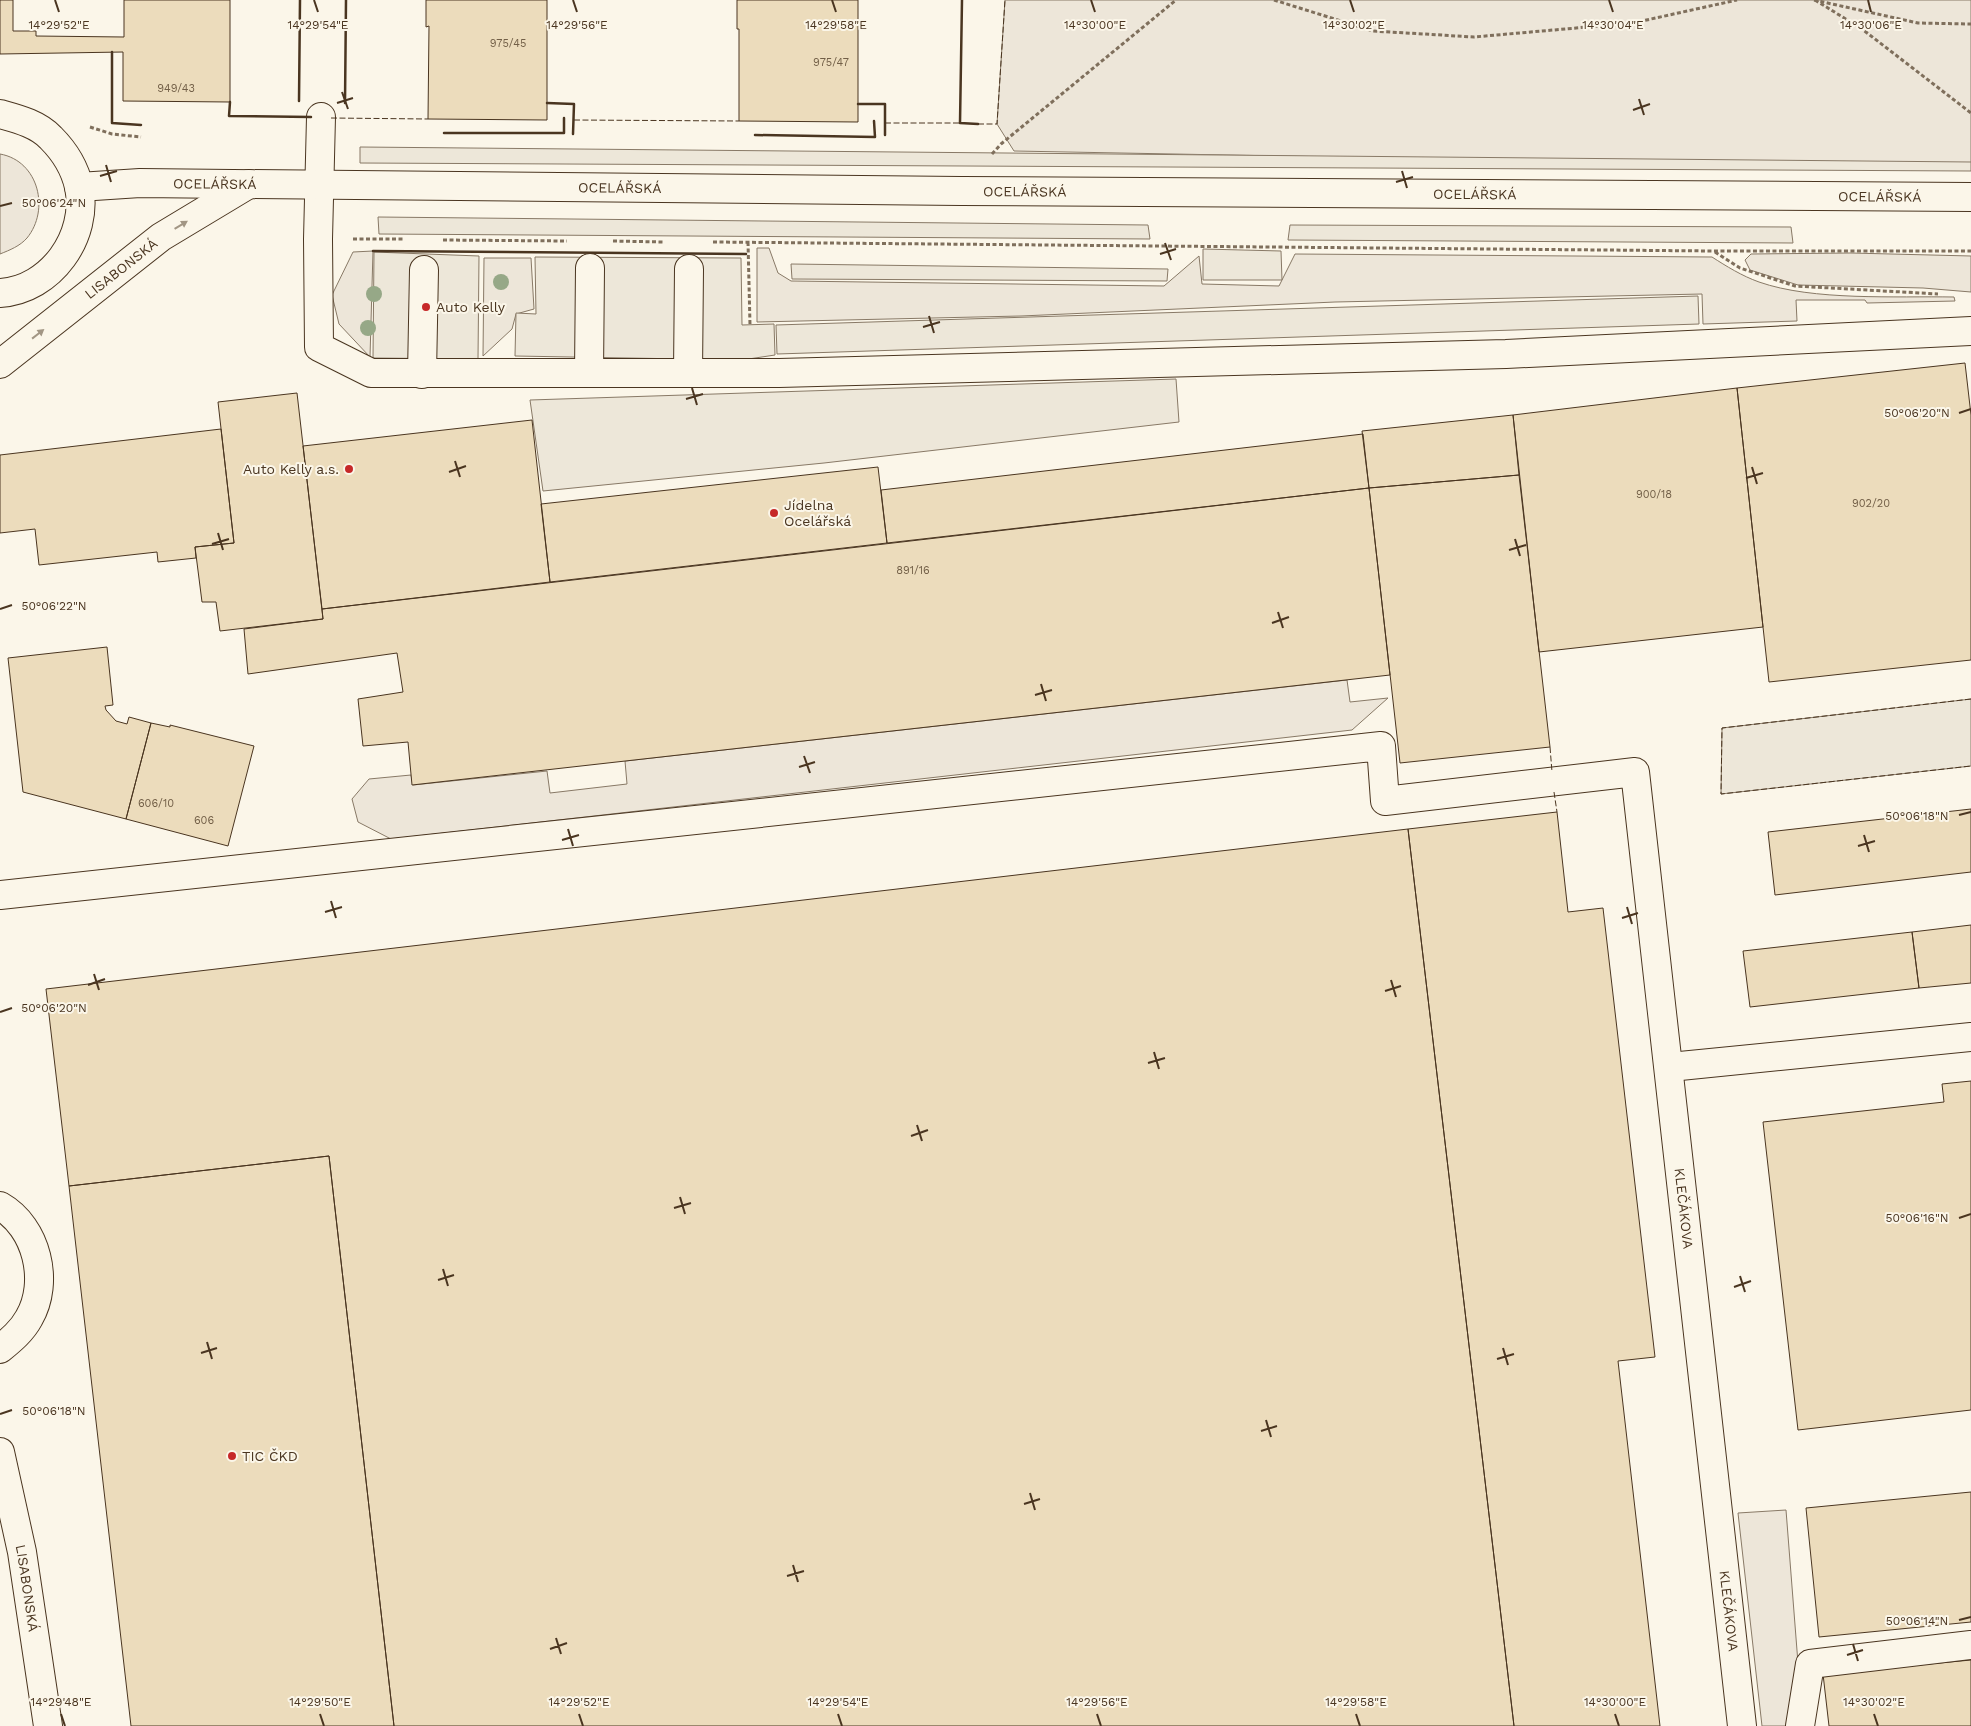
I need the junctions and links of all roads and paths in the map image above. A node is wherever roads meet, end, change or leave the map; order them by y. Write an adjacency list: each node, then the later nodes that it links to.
1 (1176, 0): 12 (path)
2 (1274, 0): 3 (path)
3 (1737, 0)
4 (1814, 0): 5 (path); 6 (path, bridge)
5 (1971, 24)
6 (1971, 113)
7 (0, 114): 11 (street)
8 (321, 118): 10 (street)
9 (249, 184): 10 (street, OCELÁŘSKÁ); 11 (street, OCELÁŘSKÁ); 31 (street, LISABONSKÁ, one-way to 9)
10 (320, 184): 12 (street, OCELÁŘSKÁ); 14 (street)
11 (79, 187): 27 (street)
12 (961, 191): 13 (street, OCELÁŘSKÁ)
13 (1971, 197)
14 (318, 239): 15 (path); 34 (street)
15 (413, 239)
16 (433, 240): 17 (path)
17 (571, 241)
18 (610, 241): 19 (path)
19 (670, 242)
20 (709, 242): 21 (path)
21 (748, 242): 22 (path); 29 (path)
22 (1714, 251): 23 (path); 28 (path)
23 (1971, 251)
24 (590, 268): 33 (street)
25 (689, 268): 32 (street)
26 (424, 270): 34 (street)
27 (0, 293)
28 (1940, 294)
29 (750, 325)
30 (1971, 331): 32 (street)
31 (0, 364)
32 (688, 372): 33 (street)
33 (589, 373): 34 (street)
34 (422, 374)
35 (0, 895): 37 (street, KLEČÁKOVA)
36 (1971, 1036): 37 (street)
37 (1670, 1067): 43 (street, KLEČÁKOVA)
38 (0, 1206): 39 (street)
39 (0, 1349)
40 (0, 1452): 42 (street, LISABONSKÁ)
41 (1971, 1645): 44 (street)
42 (48, 1726)
43 (1742, 1726)
44 (1800, 1726)

